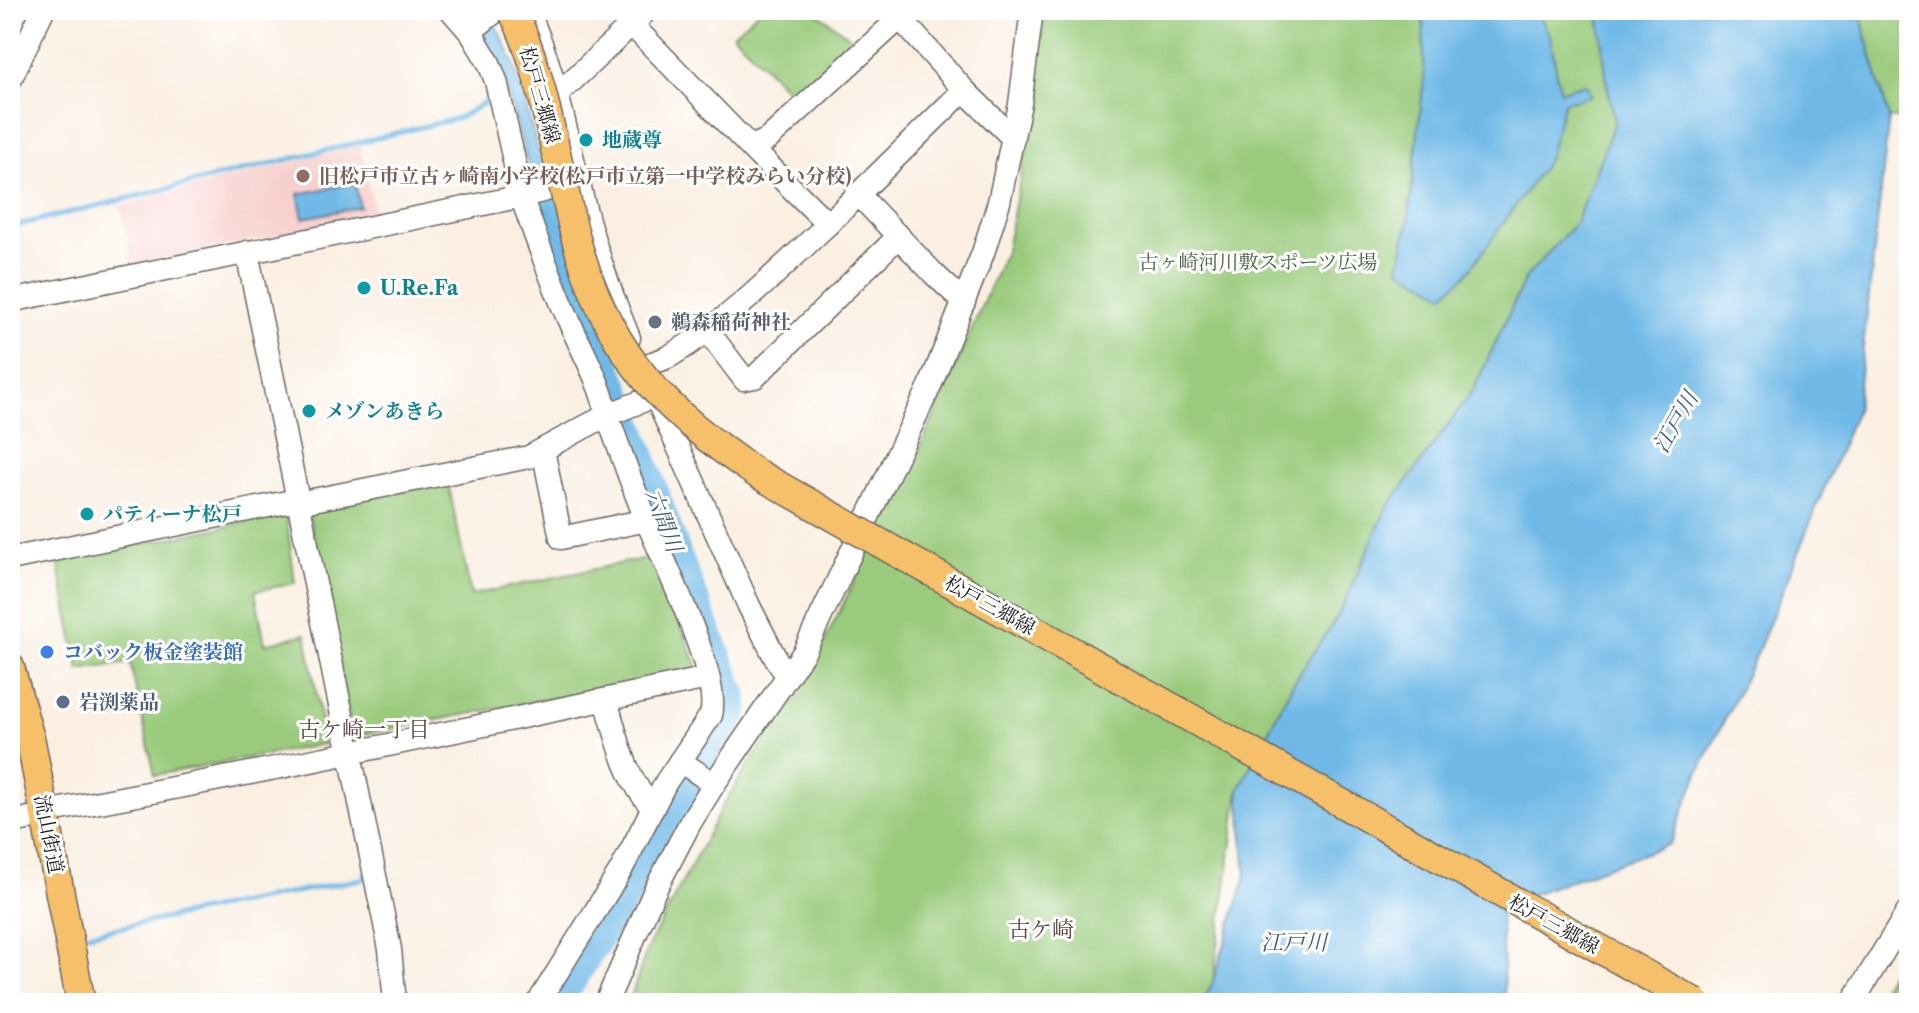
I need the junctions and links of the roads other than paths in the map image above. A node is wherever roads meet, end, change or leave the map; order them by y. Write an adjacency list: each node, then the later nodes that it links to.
1 (43, 10): 10 (street)
2 (451, 10): 9 (street)
3 (497, 10): 9 (street); 11 (street)
4 (512, 10): 46 (main road, 松戸三郷線, bridge)
5 (527, 10): 11 (street)
6 (1032, 10): 13 (street)
7 (901, 14): 12 (street); 14 (street)
8 (640, 17): 11 (street); 14 (street)
9 (470, 32): 17 (street)
10 (10, 80)
11 (555, 88): 15 (street)
12 (964, 90): 13 (street); 16 (street)
13 (1013, 138): 22 (street)
14 (751, 147): 18 (street)
15 (569, 184): 17 (street); 24 (street)
16 (859, 195): 18 (street); 19 (street)
17 (521, 196): 20 (street); 26 (street)
18 (828, 224): 23 (street)
19 (899, 236): 22 (street); 23 (street)
20 (247, 252): 21 (street); 28 (street)
21 (10, 301)
22 (964, 302): 32 (street)
23 (707, 330): 24 (street)
24 (641, 367): 25 (street)
25 (650, 398): 26 (street); 32 (street)
26 (609, 414): 27 (street); 29 (street)
27 (543, 450): 28 (street); 29 (street)
28 (298, 501): 30 (street); 35 (street)
29 (647, 520): 33 (street)
30 (10, 559)
31 (10, 667): 39 (main road, 流山街道)
32 (787, 675): 37 (street)
33 (708, 678): 34 (street); 36 (street)
34 (606, 700): 35 (street); 38 (street)
35 (349, 753): 39 (street); 43 (street)
36 (680, 761): 37 (street); 38 (street)
37 (714, 784): 45 (street)
38 (653, 808): 44 (street)
39 (46, 813): 40 (street); 42 (main road, 流山街道)
40 (10, 823)
41 (1909, 910): 47 (street)
42 (81, 1003)
43 (395, 1003)
44 (538, 1003)
45 (606, 1003)
46 (1696, 1003)
47 (1852, 1003)

